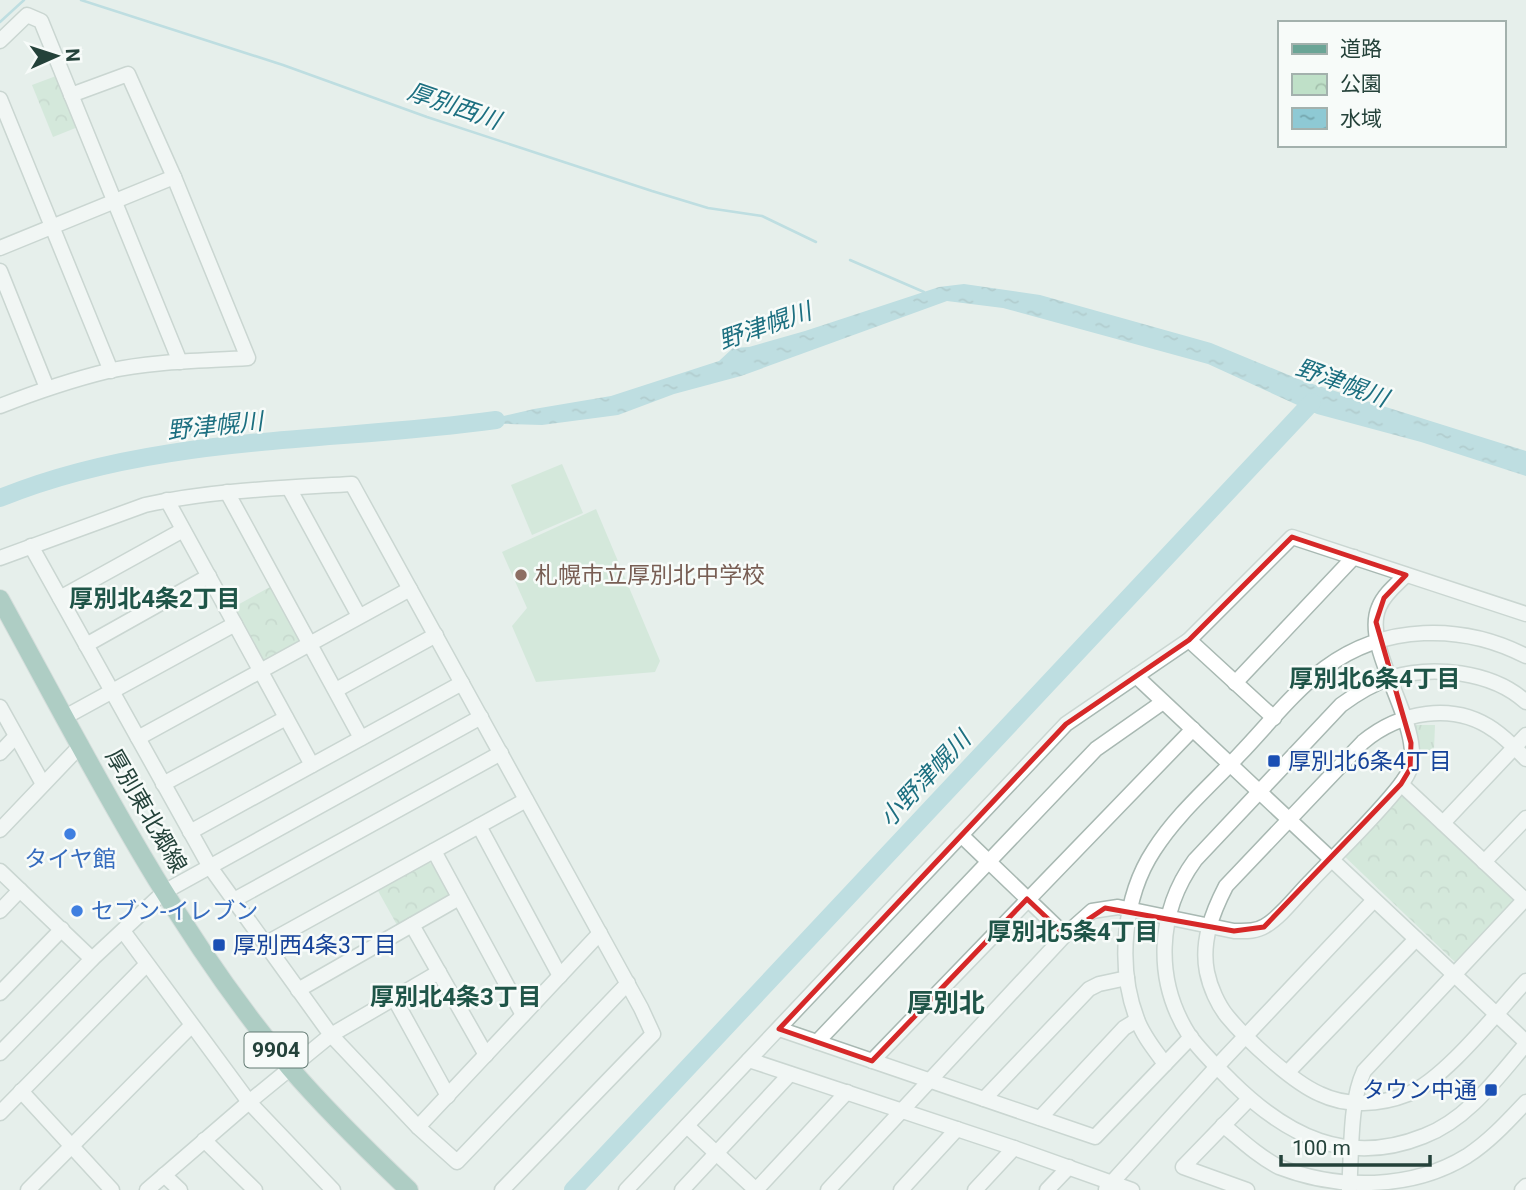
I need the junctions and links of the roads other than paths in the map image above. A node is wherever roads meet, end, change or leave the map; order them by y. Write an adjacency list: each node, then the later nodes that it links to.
1 (0, 41): 2 (street)
2 (71, 95): 4 (street); 5 (street)
3 (0, 99): 6 (street)
4 (174, 177): 5 (street); 9 (street)
5 (115, 201): 6 (street); 9 (street)
6 (52, 227): 7 (street); 10 (street)
7 (0, 248)
8 (0, 271): 11 (street)
9 (180, 362): 10 (street)
10 (111, 371): 11 (street)
11 (47, 388): 12 (street)
12 (0, 405)
13 (289, 488): 14 (street); 22 (street); 26 (street)
14 (228, 492): 15 (street); 31 (street)
15 (167, 500): 16 (street); 17 (street)
16 (183, 530): 21 (street); 24 (street)
17 (31, 546): 19 (street); 24 (street)
18 (1354, 557): 20 (street); 29 (street); 38 (street)
19 (0, 558)
20 (1406, 575): 25 (street); 30 (street)
21 (209, 576): 27 (street); 32 (street)
22 (410, 589): 26 (street); 28 (street)
23 (0, 598): 44 (main road, 厚別東北郷線 / 9904)
24 (60, 598): 32 (street)
25 (1526, 614)
26 (359, 616): 31 (street)
27 (235, 624): 34 (street); 40 (street)
28 (436, 635): 37 (street); 39 (street)
29 (1189, 640): 35 (street); 38 (street)
30 (1378, 641): 33 (street); 36 (street); 47 (street)
31 (311, 643): 34 (street); 39 (street)
32 (86, 645): 40 (street)
33 (1526, 656)
34 (260, 670): 46 (street); 52 (street)
35 (1136, 676): 41 (street); 72 (street)
36 (1390, 678): 42 (street); 48 (street); 64 (street)
37 (462, 683): 45 (street); 53 (street)
38 (1235, 683): 47 (street)
39 (336, 690): 53 (street)
40 (112, 691): 44 (street); 52 (street)
41 (1163, 702): 49 (street); 75 (street)
42 (1526, 702)
43 (0, 707): 51 (street)
44 (65, 717): 54 (main road, 厚別東北郷線 / 9904)
45 (481, 717): 57 (street); 77 (street)
46 (286, 718): 60 (street); 61 (street)
47 (1274, 718): 59 (street)
48 (1403, 718): 55 (street); 62 (street); 67 (street)
49 (1192, 729): 59 (street); 82 (street)
50 (1526, 735): 55 (street)
51 (16, 736): 56 (street); 63 (street)
52 (138, 738): 61 (street)
53 (361, 738): 60 (street)
54 (81, 745): 63 (street); 80 (main road, 厚別東北郷線 / 9904)
55 (1514, 748): 58 (street); 68 (street)
56 (0, 753)
57 (501, 753): 65 (street); 84 (street)
58 (1526, 759)
59 (1230, 764): 64 (street); 86 (street)
60 (312, 765): 71 (street)
61 (163, 784): 71 (street)
62 (1401, 784): 68 (street); 74 (street)
63 (43, 785): 70 (street)
64 (1260, 792): 67 (street); 88 (street)
65 (526, 800): 69 (street); 93 (street)
66 (1526, 818): 76 (street)
67 (1289, 820): 74 (street); 90 (street)
68 (1443, 823): 76 (street)
69 (479, 826): 73 (street); 100 (street)
70 (0, 830)
71 (190, 832): 77 (street)
72 (961, 835): 75 (street); 112 (street)
73 (434, 851): 81 (street); 96 (street)
74 (1331, 859): 85 (street); 90 (street)
75 (988, 862): 82 (street); 116 (street)
76 (1484, 862): 83 (street)
77 (210, 867): 80 (street); 84 (street)
78 (0, 871): 79 (street)
79 (20, 890): 87 (street); 91 (street)
80 (164, 892): 92 (street); 124 (main road, 厚別東北郷線 / 9904)
81 (460, 898): 89 (street); 109 (street)
82 (1027, 898): 94 (street); 121 (street)
83 (1525, 899): 101 (street)
84 (234, 900): 96 (street)
85 (1374, 900): 95 (street); 114 (street)
86 (1130, 909): 88 (street); 94 (street); 102 (street)
87 (0, 911)
88 (1168, 918): 90 (street); 115 (street)
89 (412, 925): 99 (street); 105 (street)
90 (1209, 926): 114 (street)
91 (62, 929): 97 (street); 106 (street)
92 (122, 931): 97 (street); 98 (street)
93 (600, 933): 100 (street); 104 (street)
94 (1065, 935): 127 (street)
95 (1416, 939): 101 (street); 125 (street)
96 (265, 944): 105 (street)
97 (92, 959): 118 (street)
98 (146, 965): 111 (street); 128 (street)
99 (439, 972): 107 (street); 119 (street)
100 (560, 976): 109 (street)
101 (1456, 976): 108 (street); 135 (street)
102 (1128, 978): 110 (street); 131 (street)
103 (1526, 981): 108 (street)
104 (628, 983): 141 (street); 159 (street)
105 (299, 990): 113 (street)
106 (0, 993)
107 (394, 998): 113 (street); 130 (street)
108 (1496, 1014): 117 (street); 135 (street)
109 (523, 1015): 119 (street)
110 (1137, 1020): 122 (street); 138 (street)
111 (191, 1026): 133 (street); 144 (street)
112 (779, 1029): 116 (street); 120 (street)
113 (331, 1035): 124 (street); 141 (street)
114 (1246, 1036): 123 (street); 125 (street)
115 (1191, 1037): 122 (street); 123 (street)
116 (817, 1042): 121 (street)
117 (1526, 1043): 146 (street)
118 (0, 1053)
119 (486, 1055): 130 (street)
120 (749, 1060): 126 (street); 140 (street)
121 (872, 1061): 127 (street)
122 (1165, 1064): 138 (street)
123 (1217, 1067): 132 (street); 150 (street)
124 (290, 1068): 133 (street); 158 (main road, 厚別東北郷線 / 9904)
125 (1288, 1072): 135 (street)
126 (790, 1074): 129 (street); 147 (street)
127 (930, 1080): 131 (street); 136 (street)
128 (21, 1091): 137 (street); 144 (street)
129 (847, 1092): 136 (street); 147 (street)
130 (448, 1096): 141 (street)
131 (984, 1099): 138 (street)
132 (1249, 1099): 139 (street); 146 (street)
133 (249, 1102): 143 (street); 157 (street)
134 (1526, 1102): 151 (street)
135 (1356, 1103): 146 (street)
136 (902, 1110): 142 (street); 162 (street)
137 (0, 1113)
138 (1040, 1118)
139 (1223, 1125): 151 (street); 167 (street)
140 (687, 1126): 147 (street); 160 (street)
141 (418, 1127)
142 (957, 1129): 145 (street); 163 (street)
143 (204, 1140): 149 (street); 156 (street)
144 (71, 1145): 152 (street); 153 (street)
145 (1014, 1148): 148 (street); 164 (street)
146 (1353, 1148): 151 (street)
147 (716, 1153): 161 (street)
148 (1069, 1167): 150 (street); 165 (street)
149 (164, 1175): 154 (street); 155 (street)
150 (1109, 1186): 166 (street)
151 (1350, 1188)
152 (28, 1190)
153 (112, 1190)
154 (147, 1190)
155 (180, 1190)
156 (255, 1190)
157 (334, 1190)
158 (409, 1190)
159 (502, 1190)
160 (626, 1190)
161 (682, 1190)
162 (828, 1190)
163 (901, 1190)
164 (975, 1190)
165 (1047, 1190)
166 (1132, 1190)
167 (1247, 1190)

